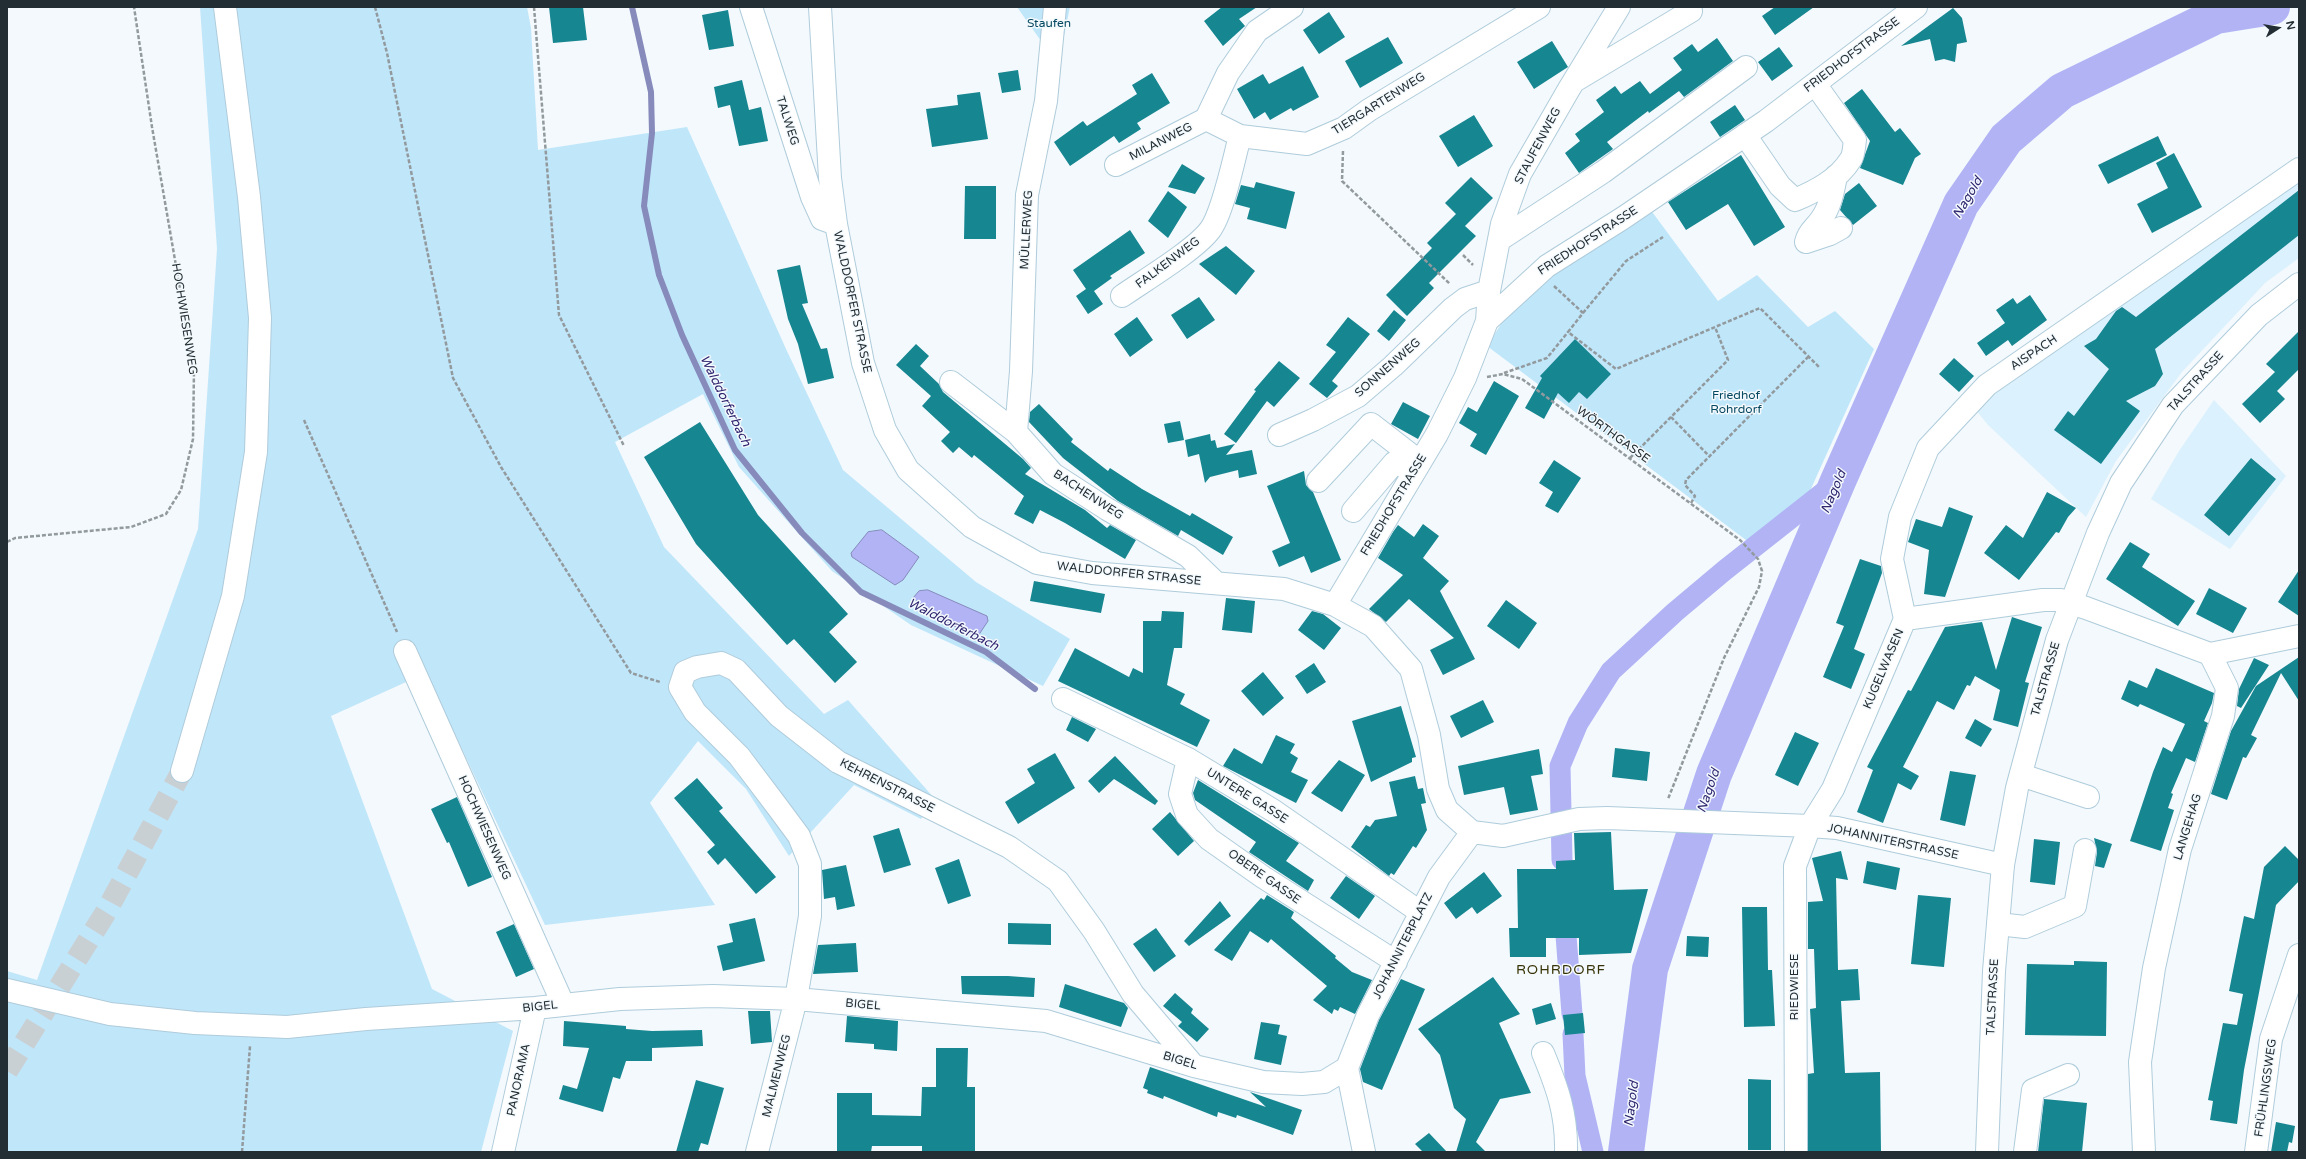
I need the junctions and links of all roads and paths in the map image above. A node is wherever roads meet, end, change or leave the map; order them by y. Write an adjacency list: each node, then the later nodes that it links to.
1 (134, 7): 52 (path, HOCHWIESENWEG)
2 (225, 7): 63 (street)
3 (375, 7): 60 (path)
4 (534, 7): 45 (path)
5 (751, 7): 23 (street, TALWEG)
6 (820, 7): 23 (street, WALDDORFER STRASSE)
7 (1055, 7): 43 (street, MÜLLERWEG)
8 (1292, 7): 16 (street)
9 (1539, 7): 17 (street, TIERGARTENWEG)
10 (1619, 7): 14 (street, STAUFENWEG)
11 (1916, 7): 15 (street, FRIEDHOFSTRASSE)
12 (1691, 11): 14 (street)
13 (1746, 67): 26 (street)
14 (1573, 82): 26 (street, STAUFENWEG)
15 (1815, 84): 18 (street, FRIEDHOFSTRASSE); 22 (street)
16 (1206, 119): 19 (street, TIERGARTENWEG); 20 (street, MILANWEG)
17 (1344, 128): 19 (street, TIERGARTENWEG); 31 (path)
18 (1745, 135): 22 (street); 27 (street, FRIEDHOFSTRASSE)
19 (1240, 136): 30 (street, FALKENWEG)
20 (1116, 165)
21 (2299, 169): 56 (street, AISPACH)
22 (1836, 176): 24 (street)
23 (836, 224): 53 (street, WALDDORFER STRASSE)
24 (1841, 228)
25 (1663, 237): 32 (path)
26 (1499, 240): 29 (street, STAUFENWEG)
27 (1539, 272): 32 (path); 33 (street, FRIEDHOFSTRASSE)
28 (2299, 284): 54 (street, TALSTRASSE)
29 (1489, 291): 31 (street, SONNENWEG); 33 (street, STAUFENWEG)
30 (1122, 296)
31 (1465, 299): 44 (street, SONNENWEG)
32 (1583, 313): 35 (path)
33 (1487, 321): 39 (street, FRIEDHOFSTRASSE)
34 (1715, 327): 35 (path); 36 (path); 41 (path)
35 (1568, 332): 38 (path)
36 (1808, 357): 37 (path); 46 (path)
37 (1818, 367)
38 (1502, 374): 39 (path, WÖRTHGASSE); 47 (path, WÖRTHGASSE)
39 (1465, 378): 48 (street, FRIEDHOFSTRASSE)
40 (951, 382): 43 (street, BACHENWEG)
41 (1671, 418): 46 (path); 47 (path)
42 (304, 420): 58 (path)
43 (1016, 432): 53 (street, BACHENWEG)
44 (1279, 435)
45 (624, 446)
46 (1709, 456): 50 (path)
47 (1630, 458): 50 (path, WÖRTHGASSE)
48 (1418, 466): 49 (street); 51 (street); 55 (street, FRIEDHOFSTRASSE)
49 (1318, 481)
50 (1691, 503): 66 (path, WÖRTHGASSE)
51 (1353, 511)
52 (7, 542)
53 (1215, 582): 55 (street, WALDDORFER STRASSE)
54 (2071, 604): 56 (street, KUGELWASEN); 59 (street); 64 (street, TALSTRASSE)
55 (1335, 605): 68 (street, WALDDORFER STRASSE)
56 (1905, 619): 67 (street, KUGELWASEN)
57 (2299, 636): 59 (street)
58 (405, 651): 77 (street, HOCHWIESENWEG)
59 (2210, 654): 92 (street, LANGEHAG)
60 (680, 688): 76 (street); 81 (street, KEHRENSTRASSE)
61 (1063, 699): 62 (street, UNTERE GASSE)
62 (1188, 759): 71 (street, UNTERE GASSE); 74 (street, OBERE GASSE)
63 (182, 771)
64 (2021, 775): 65 (street); 70 (street, TALSTRASSE)
65 (2088, 797)
66 (1664, 821): 67 (street, JOHANNITERSTRASSE); 68 (street, JOHANNITERSTRASSE)
67 (1810, 826): 70 (street, JOHANNITERSTRASSE); 89 (street, RIEDWIESE)
68 (1472, 832): 71 (street, JOHANNITERPLATZ)
69 (2085, 850): 72 (street)
70 (2003, 865): 72 (street, TALSTRASSE)
71 (1420, 912): 74 (street, JOHANNITERPLATZ)
72 (1998, 924): 90 (street, TALSTRASSE)
73 (2299, 955): 93 (street, FRÜHLINGSWEG)
74 (1396, 962): 82 (street, JOHANNITERPLATZ)
75 (7, 990): 79 (street, BIGEL)
76 (796, 999): 77 (street, BIGEL); 81 (street, BIGEL); 86 (street, MALMENWEG)
77 (563, 1004): 78 (street, BIGEL)
78 (535, 1008): 79 (street, BIGEL); 85 (street, PANORAMA)
79 (252, 1025): 84 (path)
80 (1543, 1053): 88 (street)
81 (1194, 1066): 82 (street, BIGEL)
82 (1347, 1068): 87 (street)
83 (2068, 1075): 91 (street)
84 (242, 1152)
85 (504, 1152)
86 (757, 1152)
87 (1364, 1152)
88 (1566, 1152)
89 (1796, 1152)
90 (1986, 1152)
91 (2025, 1152)
92 (2144, 1152)
93 (2256, 1152)

